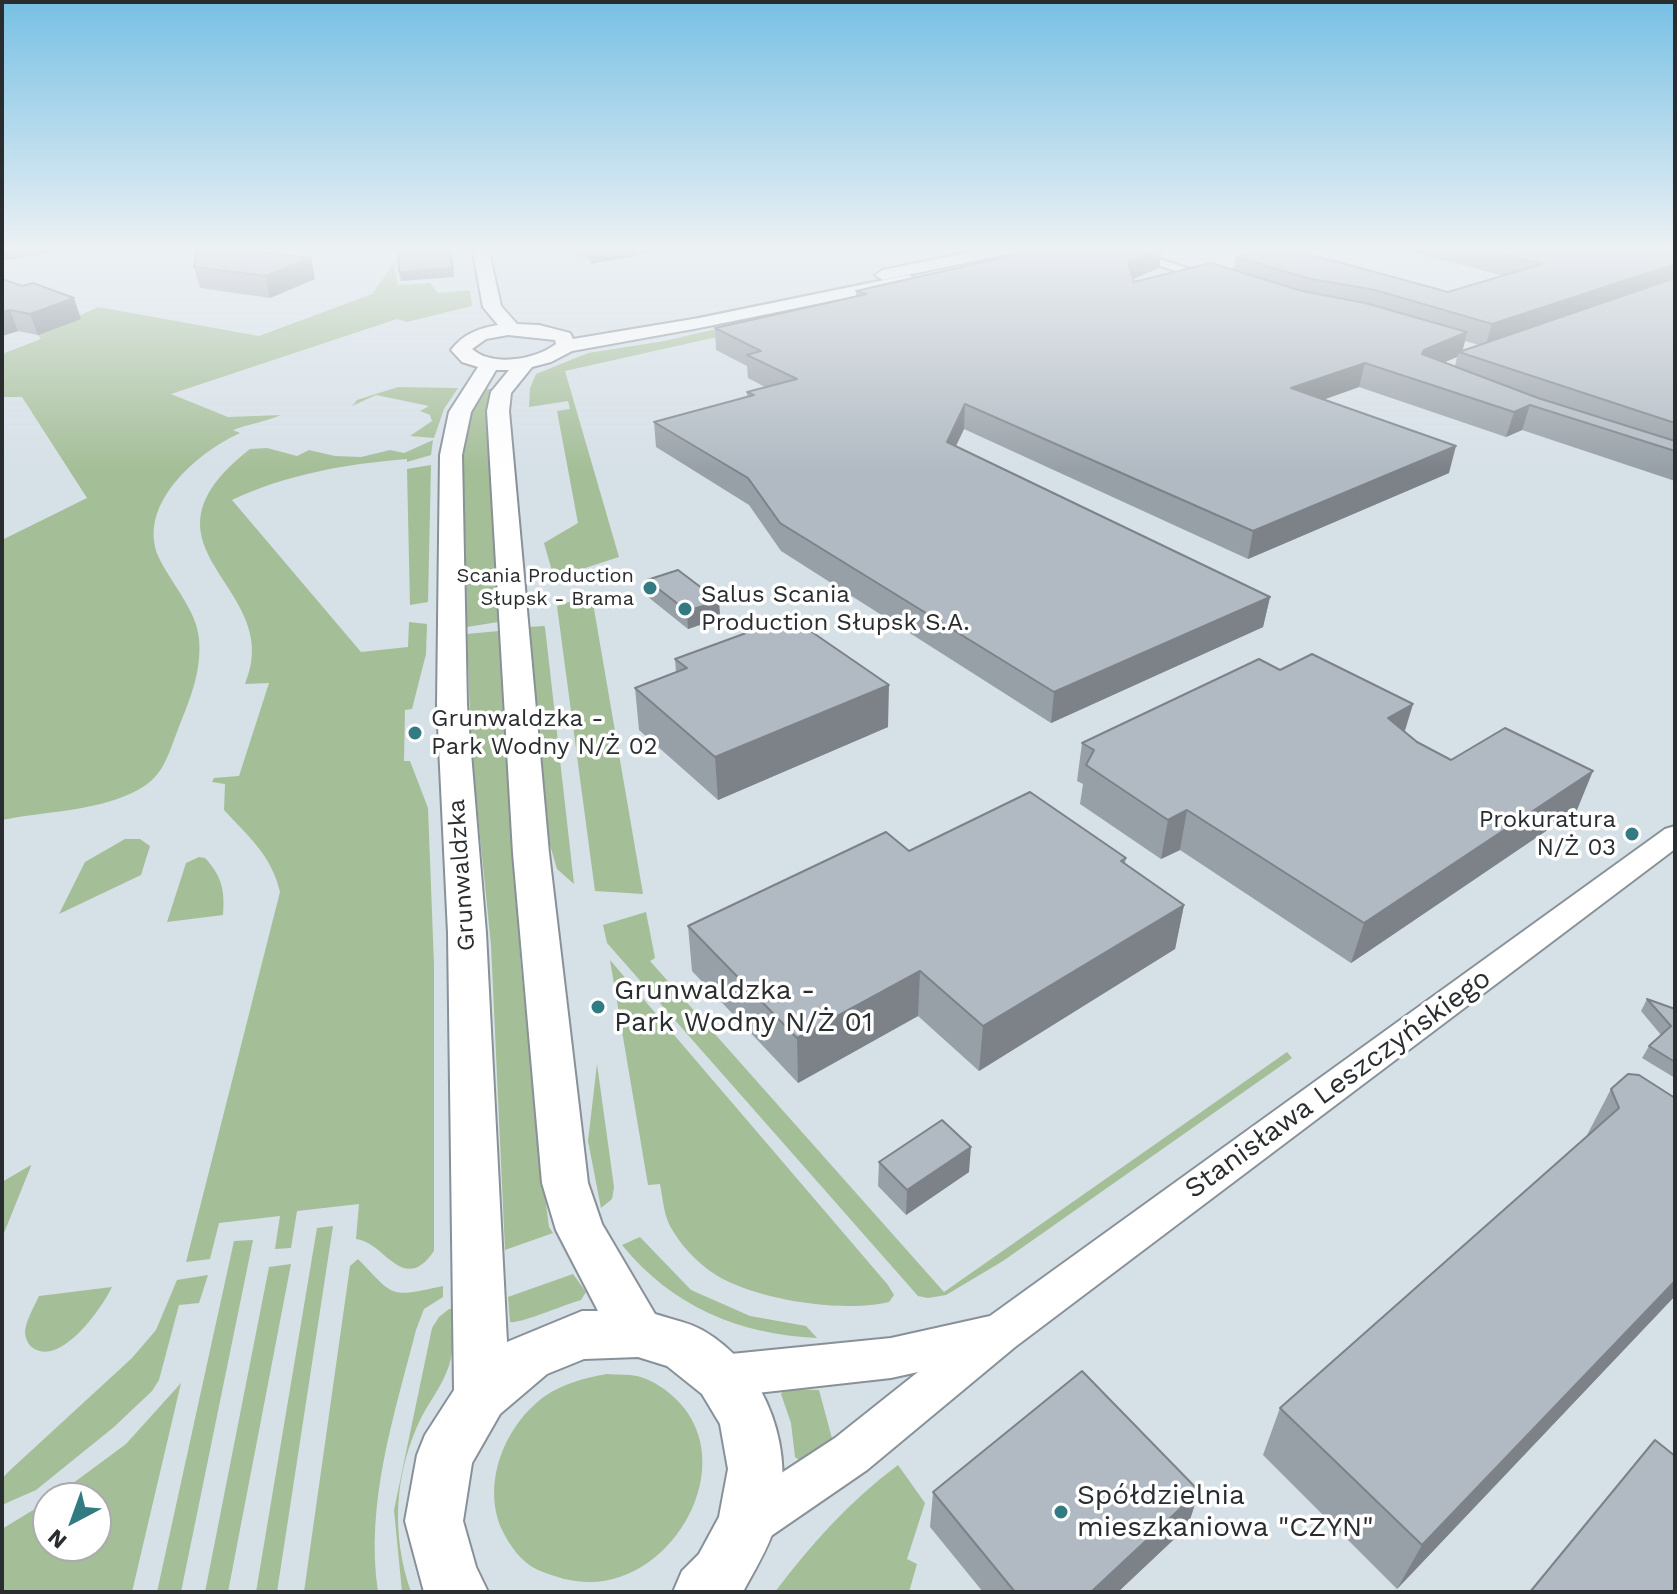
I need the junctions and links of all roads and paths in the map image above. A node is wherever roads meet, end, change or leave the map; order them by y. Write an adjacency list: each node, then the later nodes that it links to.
1 (495, 321): 6 (street, Grunwaldzka)
2 (495, 321): 6 (street)
3 (653, 321): 5 (street)
4 (707, 321): 5 (street)
5 (561, 340): 6 (street); 6 (street)
6 (501, 348): 8 (street, Grunwaldzka); 11 (street, Grunwaldzka)
7 (1675, 835): 9 (street, Stanisława Leszczyńskiego)
8 (638, 1333): 10 (street); 11 (street)
9 (1000, 1333): 10 (street, Stanisława Leszczyńskiego); 12 (street, Stanisława Leszczyńskiego)
10 (721, 1376): 12 (street)
11 (481, 1396): 13 (street)
12 (747, 1524): 14 (street)
13 (458, 1592)
14 (703, 1592)

